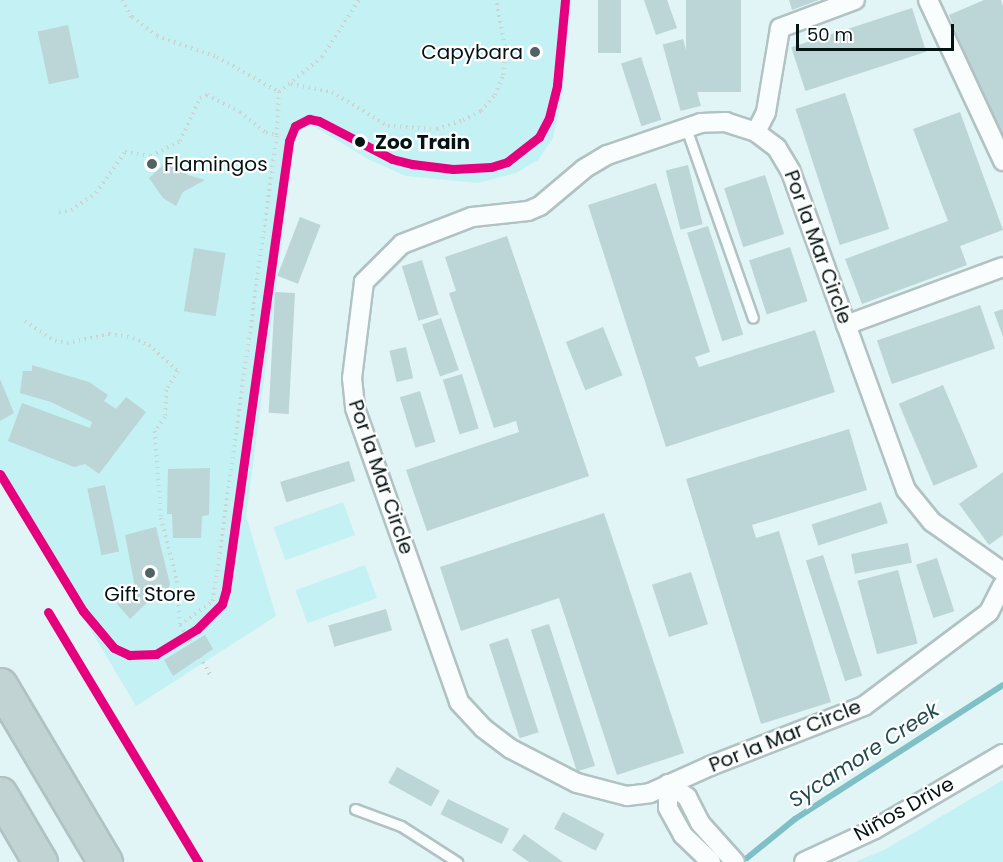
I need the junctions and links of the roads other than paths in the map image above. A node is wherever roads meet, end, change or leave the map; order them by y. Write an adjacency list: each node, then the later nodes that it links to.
1 (855, 0): 4 (street)
2 (928, 0): 5 (street)
3 (686, 128): 4 (street, Por la Mar Circle); 7 (lane); 15 (street, Por la Mar Circle)
4 (756, 132): 8 (street, Por la Mar Circle)
5 (1003, 161)
6 (1003, 267): 8 (street)
7 (753, 318)
8 (846, 325): 9 (street, Por la Mar Circle)
9 (1000, 563)
10 (1003, 585): 12 (street, Por la Mar Circle)
11 (1003, 618): 12 (street)
12 (974, 624): 15 (street, Por la Mar Circle)
13 (0, 685): 19 (highway)
14 (1003, 754): 23 (street, Niños Drive)
15 (668, 784): 21 (street); 22 (street)
16 (0, 794): 18 (highway)
17 (355, 809): 20 (lane)
18 (40, 862)
19 (105, 862)
20 (457, 862)
21 (711, 862)
22 (735, 862)
23 (804, 862)

